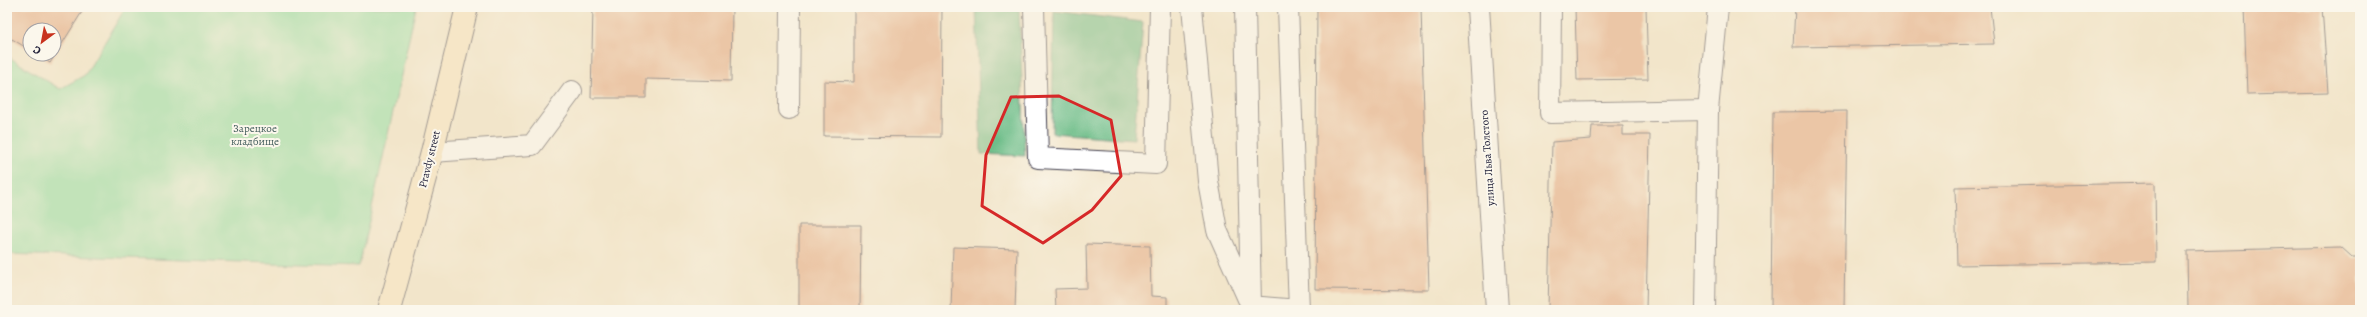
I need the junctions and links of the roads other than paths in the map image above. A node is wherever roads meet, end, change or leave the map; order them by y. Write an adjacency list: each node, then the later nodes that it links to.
1 (467, 7): 14 (main road, Pravdy street)
2 (790, 7): 12 (lane)
3 (1034, 7): 4 (lane)
4 (1160, 7)
5 (1192, 7): 15 (lane)
6 (1245, 7): 15 (lane)
7 (1288, 7): 15 (lane)
8 (1478, 7): 17 (street, улица Льва Толстого)
9 (1551, 7): 13 (lane)
10 (1718, 7): 13 (lane)
11 (572, 90): 14 (lane)
12 (789, 109)
13 (1708, 110): 18 (lane)
14 (432, 152): 16 (main road, Pravdy street)
15 (1252, 306)
16 (389, 310)
17 (1497, 310)
18 (1705, 310)

